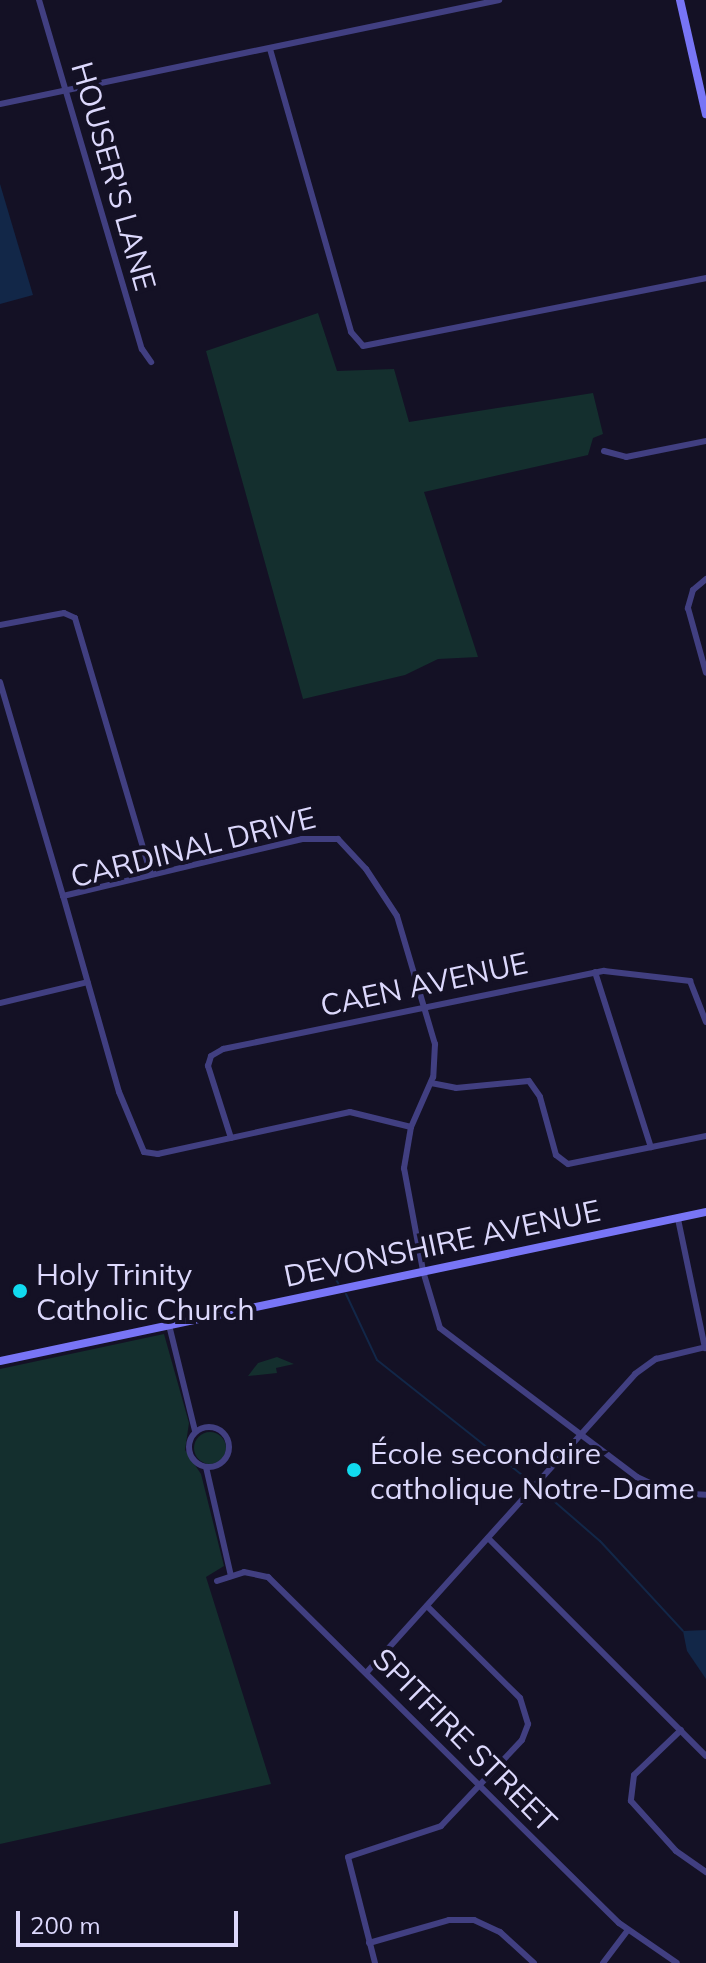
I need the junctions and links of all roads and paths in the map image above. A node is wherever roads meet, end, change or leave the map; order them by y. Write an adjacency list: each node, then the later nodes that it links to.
1 (39, 0): 5 (street, HOUSER'S LANE)
2 (499, 0): 4 (street)
3 (680, 0): 7 (main road)
4 (270, 49): 5 (street); 8 (street)
5 (65, 90): 6 (street); 9 (street, HOUSER'S LANE)
6 (0, 104)
7 (706, 114)
8 (706, 278)
9 (151, 362)
10 (706, 441): 11 (street)
11 (604, 451)
12 (706, 579): 14 (street)
13 (0, 625): 16 (street)
14 (706, 673)
15 (0, 682): 17 (street)
16 (151, 874): 17 (street, CARDINAL DRIVE); 21 (street, CARDINAL DRIVE)
17 (63, 896): 19 (street, CARDINAL DRIVE)
18 (595, 972): 21 (street, CAEN AVENUE); 22 (street, CAEN AVENUE); 27 (street)
19 (88, 982): 20 (street); 26 (street, CARDINAL DRIVE)
20 (0, 1003)
21 (426, 1006): 23 (street, CARDINAL DRIVE); 26 (street, CAEN AVENUE)
22 (706, 1022)
23 (431, 1083): 24 (street, CARDINAL DRIVE); 27 (street)
24 (411, 1127): 26 (street); 30 (street, CARDINAL DRIVE)
25 (706, 1136): 27 (street)
26 (231, 1138)
27 (651, 1147)
28 (706, 1212): 29 (main road, DEVONSHIRE AVENUE)
29 (678, 1219): 30 (main road, DEVONSHIRE AVENUE); 32 (street)
30 (423, 1271): 31 (main road, DEVONSHIRE AVENUE); 35 (street, CARDINAL DRIVE)
31 (169, 1325): 33 (main road, DEVONSHIRE AVENUE); 34 (street)
32 (706, 1348): 35 (street)
33 (0, 1361)
34 (195, 1431): 36 (street); 36 (street)
35 (581, 1435): 37 (street, CARDINAL DRIVE); 38 (street)
36 (206, 1467): 39 (street)
37 (706, 1495)
38 (488, 1538): 41 (street); 43 (street)
39 (231, 1576): 40 (street, SPITFIRE STREET); 42 (street, SPITFIRE STREET)
40 (217, 1581)
41 (427, 1606): 42 (street); 45 (street)
42 (367, 1672): 45 (street, SPITFIRE STREET)
43 (681, 1730): 44 (street); 46 (street)
44 (706, 1756)
45 (480, 1785): 47 (street, SPITFIRE STREET); 48 (street)
46 (706, 1872)
47 (628, 1930): 51 (street); 52 (street, SPITFIRE STREET)
48 (369, 1943): 49 (street); 50 (street)
49 (375, 1963)
50 (534, 1963)
51 (603, 1963)
52 (677, 1963)

